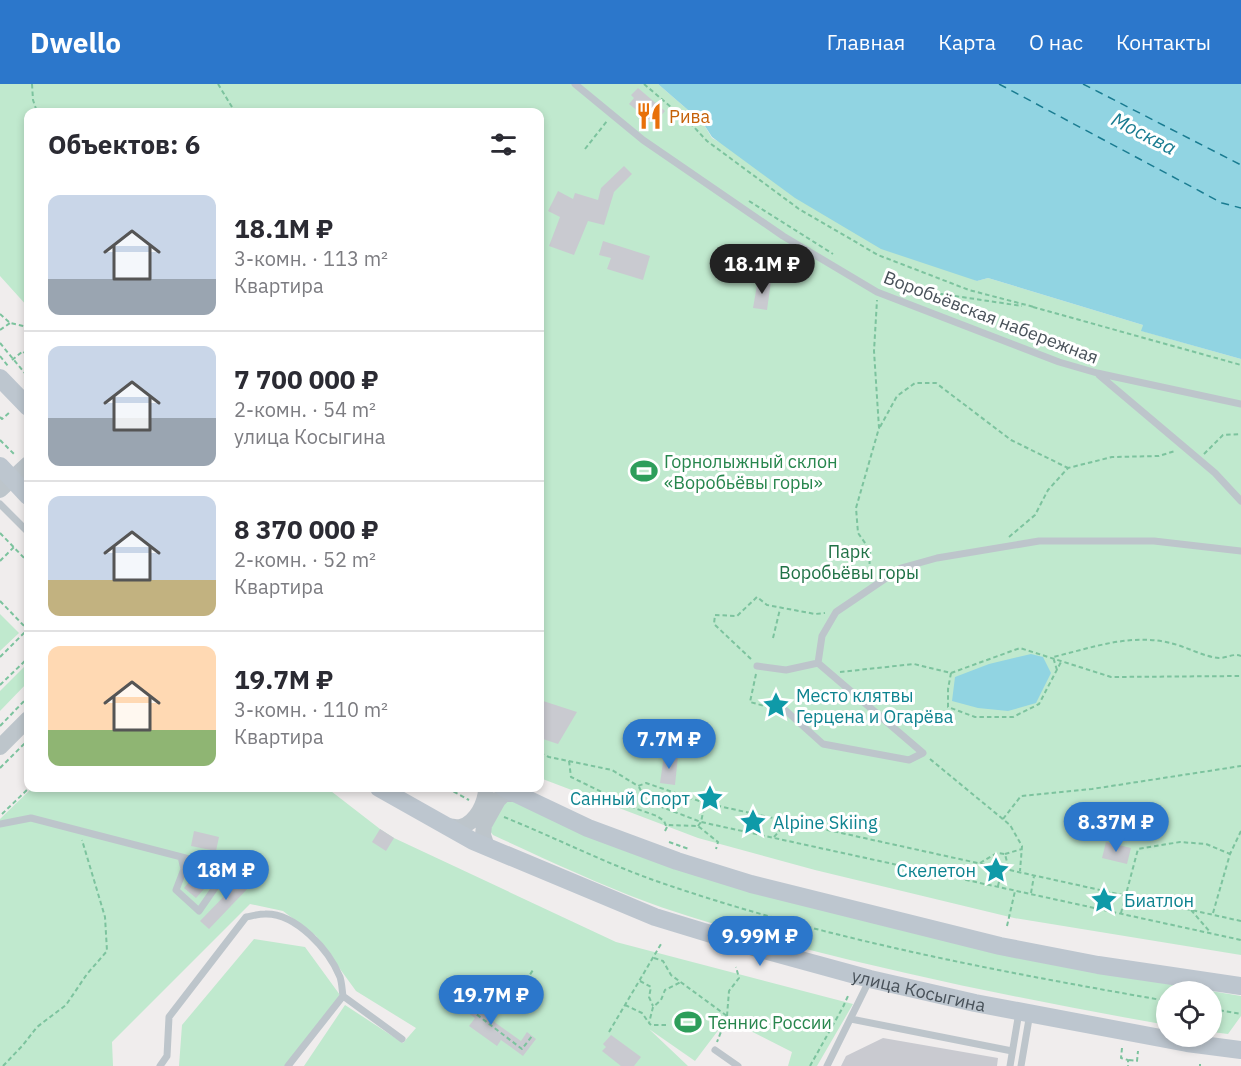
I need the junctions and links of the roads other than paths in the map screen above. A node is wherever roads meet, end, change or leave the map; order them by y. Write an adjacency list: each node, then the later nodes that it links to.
1 (575, 84): 2 (lane, Воробьёвская набережная)
2 (1097, 373): 5 (lane, Воробьёвская набережная); 9 (lane)
3 (0, 378): 4 (main road)
4 (24, 403)
5 (1241, 404)
6 (24, 465): 7 (street)
7 (6, 472): 8 (main road)
8 (24, 492)
9 (1241, 501)
10 (0, 504): 11 (lane)
11 (24, 528)
12 (1241, 551): 13 (lane)
13 (818, 663): 14 (lane); 15 (lane)
14 (757, 666)
15 (784, 709)
16 (24, 723): 17 (street)
17 (0, 747)
18 (386, 792): 24 (main road, улица Косыгина)
19 (486, 792): 22 (street)
20 (508, 792): 22 (street)
21 (512, 792): 28 (main road)
22 (486, 809): 24 (street); 25 (street)
23 (0, 824): 26 (lane)
24 (446, 826): 25 (main road, улица Косыгина)
25 (486, 847): 27 (main road, улица Косыгина)
26 (181, 857): 26 (lane)
27 (870, 979): 30 (main road, улица Косыгина); 31 (lane)
28 (1241, 986)
29 (343, 996): 32 (lane); 36 (lane); 37 (lane)
30 (1025, 1012): 33 (main road, улица Косыгина); 35 (lane); 41 (lane)
31 (851, 1019): 35 (lane); 39 (lane)
32 (402, 1039)
33 (1240, 1048): 42 (main road)
34 (715, 1050): 38 (lane)
35 (1012, 1051): 40 (lane)
36 (160, 1066)
37 (288, 1066)
38 (738, 1066)
39 (827, 1066)
40 (1010, 1066)
41 (1021, 1066)
42 (1226, 1066)

